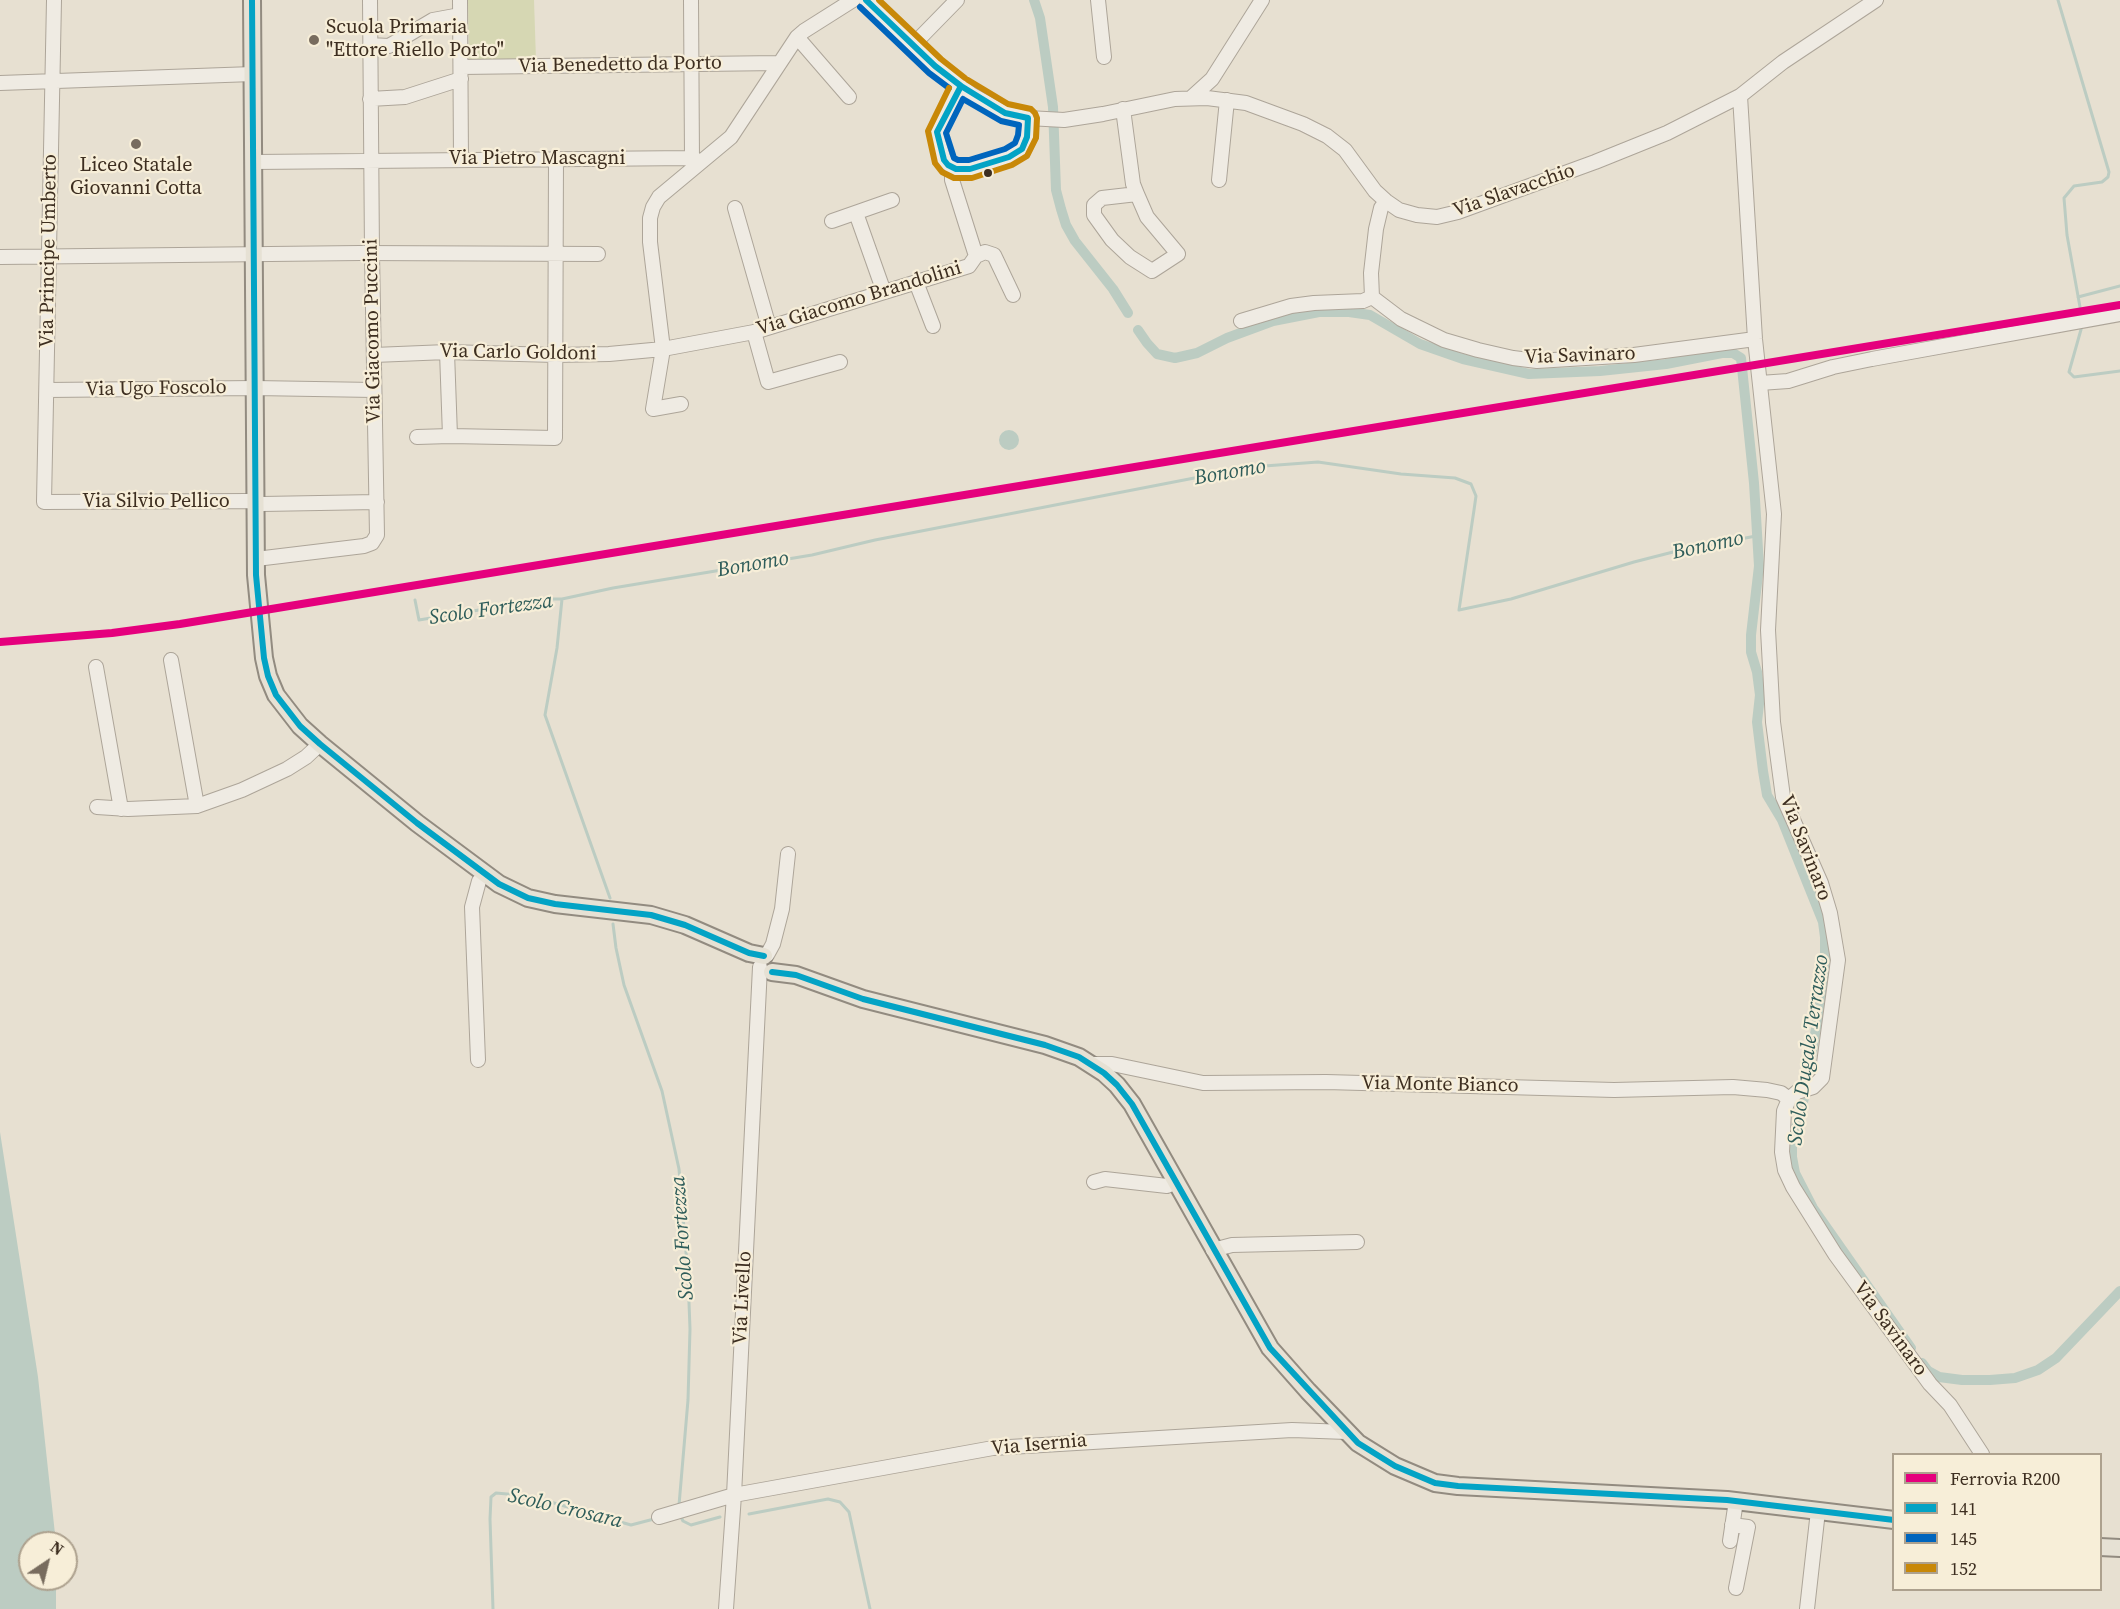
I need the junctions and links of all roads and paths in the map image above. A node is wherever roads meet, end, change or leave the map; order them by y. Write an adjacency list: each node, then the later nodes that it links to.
1 (54, 0): 23 (street, Via Principe Umberto)
2 (252, 0): 21 (main road)
3 (370, 0): 15 (street, Via Giacomo Puccini)
4 (460, 0): 13 (street)
5 (691, 0): 19 (street)
6 (853, 0): 12 (street)
7 (866, 0): 16 (street, Via Slavacchio)
8 (957, 0): 16 (street)
9 (1098, 0): 17 (street)
10 (1262, 0): 22 (street)
11 (1876, 0): 26 (street, Via Slavacchio)
12 (832, 6): 14 (street)
13 (460, 15): 15 (street); 20 (street)
14 (797, 37): 18 (street); 27 (street)
15 (370, 45): 29 (street, Via Giacomo Puccini)
16 (913, 45): 25 (street, Via Slavacchio)
17 (1104, 57)
18 (779, 63): 19 (street, Via Benedetto da Porto); 35 (street)
19 (691, 65): 20 (street, Via Benedetto da Porto); 35 (street)
20 (461, 73): 29 (street, Via Benedetto da Porto); 33 (street)
21 (254, 74): 23 (street); 37 (main road)
22 (1212, 79): 28 (street); 30 (street)
23 (53, 82): 24 (street); 50 (street, Via Principe Umberto)
24 (0, 83)
25 (961, 86): 32 (street, Via Slavacchio); 38 (street, Via Giacomo Brandolini)
26 (1740, 96): 42 (street, Via Slavacchio); 62 (street, Via Savinaro)
27 (849, 97)
28 (1191, 98): 30 (street, Via Slavacchio); 31 (street, Via Slavacchio)
29 (370, 99): 36 (street, Via Giacomo Puccini)
30 (1224, 100): 39 (street); 42 (street, Via Slavacchio)
31 (1123, 109): 32 (street, Via Slavacchio); 40 (street)
32 (1028, 118): 38 (street)
33 (461, 159): 34 (street, Via Pietro Mascagni); 36 (street, Via Pietro Mascagni)
34 (556, 159): 35 (street, Via Pietro Mascagni); 47 (street)
35 (697, 160): 63 (street)
36 (371, 161): 37 (street, Via Pietro Mascagni); 46 (street, Via Giacomo Puccini)
37 (254, 162): 49 (main road)
38 (952, 167): 51 (street, Via Giacomo Brandolini)
39 (1219, 180)
40 (1137, 194): 40 (street)
41 (892, 200): 44 (street)
42 (1386, 201): 56 (street)
43 (735, 208): 60 (street)
44 (856, 213): 45 (street); 54 (street)
45 (832, 221)
46 (372, 253): 47 (street); 49 (street); 65 (street, Via Giacomo Puccini)
47 (556, 254): 48 (street); 66 (street)
48 (598, 254)
49 (254, 255): 50 (street); 69 (main road)
50 (49, 256): 52 (street); 70 (street, Via Principe Umberto)
51 (976, 256): 53 (street, Via Giacomo Brandolini); 55 (street)
52 (0, 257)
53 (916, 282): 54 (street, Via Giacomo Brandolini); 59 (street)
54 (884, 292): 60 (street, Via Giacomo Brandolini)
55 (1013, 295)
56 (1372, 297): 58 (street); 62 (street, Via Savinaro)
57 (2120, 314): 68 (street)
58 (1241, 321)
59 (933, 326)
60 (769, 327): 61 (street, Via Giacomo Brandolini)
61 (754, 332): 63 (street, Via Giacomo Brandolini); 67 (street)
62 (1755, 339): 68 (street, Via Savinaro)
63 (663, 349): 66 (street, Via Carlo Goldoni); 72 (street)
64 (447, 352): 65 (street, Via Carlo Goldoni); 66 (street, Via Carlo Goldoni); 73 (street)
65 (374, 355): 71 (street, Via Giacomo Puccini)
66 (555, 355): 73 (street)
67 (840, 362)
68 (1760, 383): 90 (street, Via Savinaro)
69 (255, 388): 70 (street, Via Ugo Foscolo); 71 (street, Via Ugo Foscolo); 76 (main road)
70 (47, 390): 75 (street, Via Principe Umberto)
71 (374, 390): 77 (street, Via Giacomo Puccini)
72 (681, 404)
73 (450, 436): 74 (street)
74 (417, 437)
75 (44, 502): 76 (street, Via Silvio Pellico)
76 (256, 502): 77 (street, Via Silvio Pellico); 78 (main road)
77 (377, 502): 78 (street, Via Giacomo Puccini)
78 (256, 559): 81 (main road)
79 (171, 660): 82 (street)
80 (96, 667): 84 (street)
81 (320, 744): 82 (street); 87 (main road)
82 (197, 806): 84 (street)
83 (97, 807): 84 (street)
84 (121, 809)
85 (788, 854): 87 (street, Via Livello)
86 (479, 881): 88 (street)
87 (766, 960): 89 (main road); 97 (street, Via Livello)
88 (478, 1060)
89 (1090, 1064): 90 (street, Via Monte Bianco); 92 (main road)
90 (1800, 1093): 96 (street, Via Savinaro)
91 (1094, 1182): 92 (street)
92 (1175, 1183): 94 (main road)
93 (1357, 1242): 94 (street)
94 (1214, 1250): 95 (main road)
95 (1347, 1432): 97 (street, Via Isernia); 98 (main road)
96 (1981, 1453)
97 (734, 1495): 100 (street, Via Isernia); 107 (street, Via Livello)
98 (1736, 1501): 99 (main road); 102 (street)
99 (1818, 1511): 101 (main road); 108 (street)
100 (659, 1517)
101 (1892, 1520)
102 (1732, 1525): 103 (street); 106 (street)
103 (1730, 1541)
104 (2102, 1547): 105 (main road)
105 (2120, 1548)
106 (1736, 1588)
107 (726, 1609)
108 (1807, 1609)

